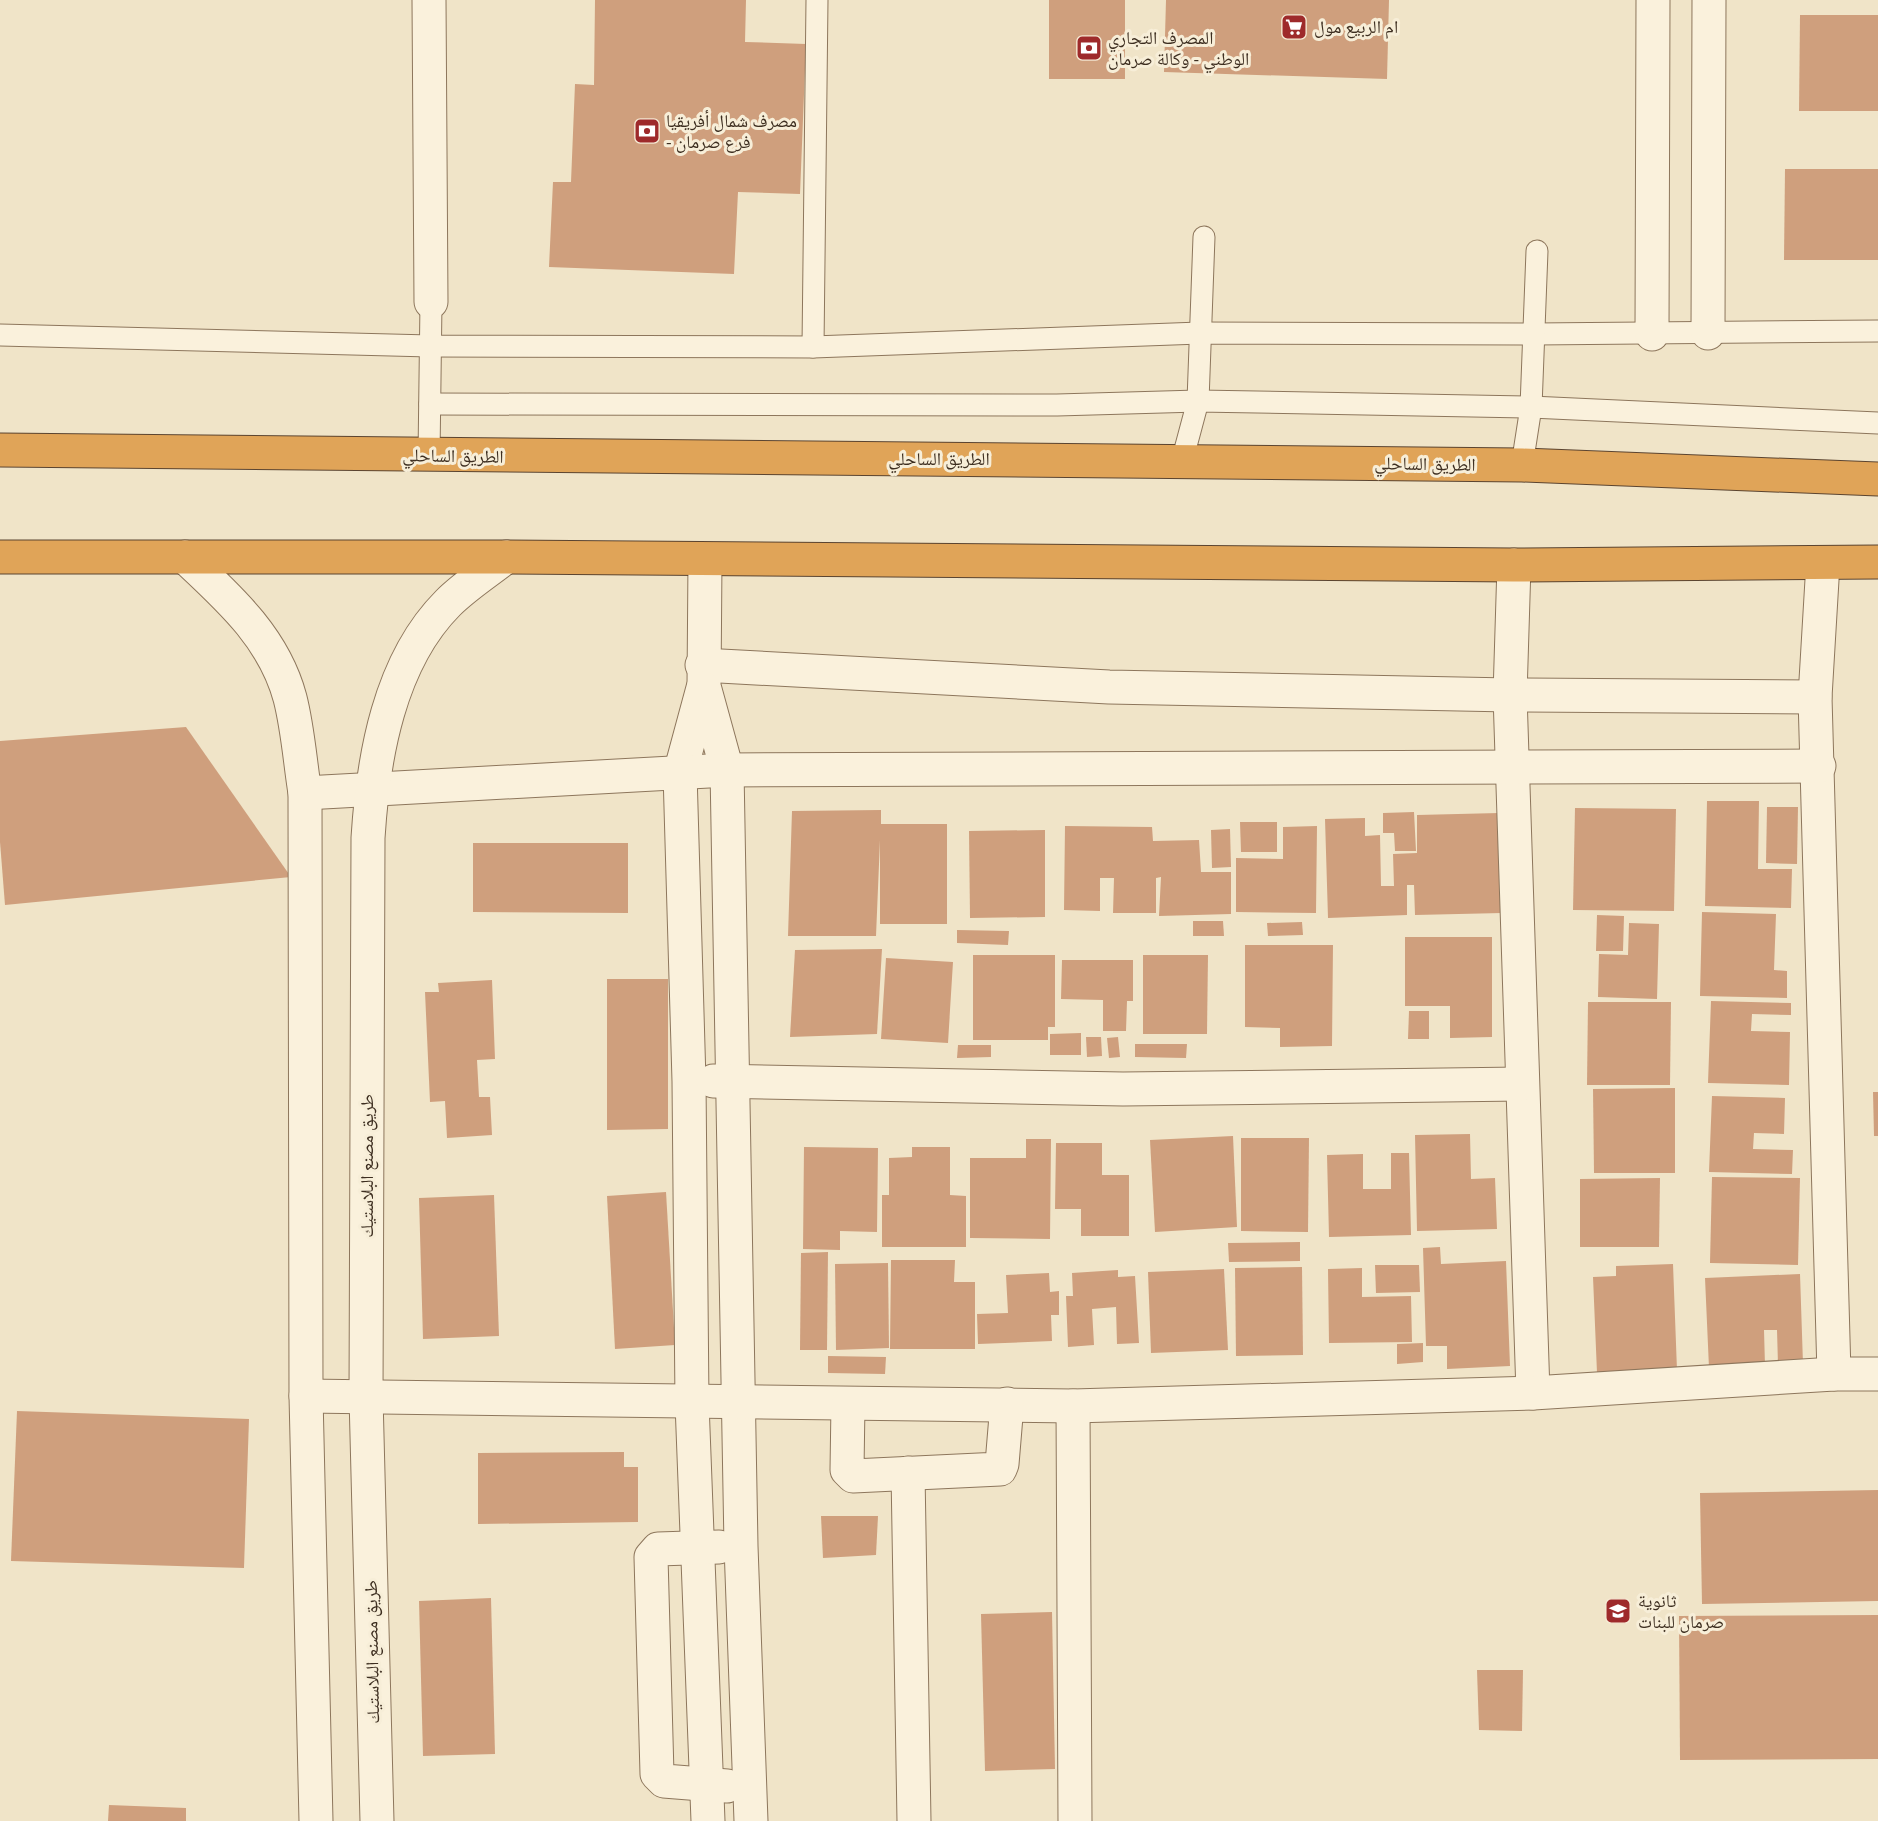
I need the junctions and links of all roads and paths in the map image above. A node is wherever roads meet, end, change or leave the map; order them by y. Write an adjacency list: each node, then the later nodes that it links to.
1 (429, 0): 7 (street)
2 (817, 0): 15 (lane)
3 (1653, 0): 12 (street)
4 (1709, 0): 10 (street)
5 (1204, 237): 9 (lane)
6 (1537, 251): 11 (lane)
7 (430, 302): 14 (lane)
8 (1878, 332): 10 (lane)
9 (1200, 333): 11 (lane); 15 (lane); 16 (lane)
10 (1708, 333): 12 (lane)
11 (1535, 334): 12 (lane); 18 (lane)
12 (1652, 334)
13 (0, 335): 14 (lane)
14 (430, 346): 15 (lane); 17 (lane)
15 (813, 347)
16 (1198, 401): 17 (lane); 18 (lane); 22 (lane)
17 (430, 404): 21 (lane)
18 (1531, 407): 19 (lane); 23 (lane)
19 (1878, 423)
20 (0, 448): 21 (highway, الطريق الساحلي)
21 (429, 456): 22 (highway, الطريق الساحلي)
22 (1182, 461): 23 (highway, الطريق الساحلي)
23 (1522, 465): 24 (highway, الطريق الساحلي)
24 (1878, 479)
25 (0, 557): 26 (highway)
26 (185, 557): 27 (highway); 40 (street)
27 (506, 557): 28 (highway); 39 (street, طريق مصنع البلاستيك)
28 (705, 560): 31 (highway); 32 (street)
29 (1878, 562): 30 (highway)
30 (1823, 563): 31 (highway); 34 (street)
31 (1514, 564): 33 (street)
32 (703, 676): 33 (street); 37 (street); 38 (street)
33 (1510, 695): 34 (street); 35 (street)
34 (1815, 697): 36 (street)
35 (1514, 766): 36 (street); 37 (street); 43 (street)
36 (1819, 766): 44 (street)
37 (727, 770): 38 (street); 42 (street)
38 (680, 773): 39 (street); 41 (street)
39 (371, 791): 40 (street); 48 (street, طريق مصنع البلاستيك)
40 (305, 793): 47 (street)
41 (689, 1081): 42 (street); 49 (street)
42 (734, 1081): 43 (street); 50 (street)
43 (1521, 1084): 46 (street)
44 (1834, 1374): 45 (street); 46 (street)
45 (1878, 1374)
46 (1533, 1393): 53 (street)
47 (306, 1396): 48 (street); 59 (street)
48 (366, 1397): 49 (street); 60 (street, طريق مصنع البلاستيك)
49 (692, 1403): 50 (street); 56 (street)
50 (738, 1403): 51 (street); 55 (street)
51 (849, 1404): 52 (street); 54 (street)
52 (1006, 1404): 53 (street); 54 (street)
53 (1073, 1406): 64 (street)
54 (908, 1473): 63 (street)
55 (741, 1546): 56 (street); 58 (street)
56 (696, 1548): 57 (street); 57 (street)
57 (707, 1786): 58 (street); 61 (street)
58 (750, 1787): 62 (street)
59 (316, 1821)
60 (377, 1821)
61 (708, 1821)
62 (751, 1821)
63 (914, 1821)
64 (1075, 1821)

